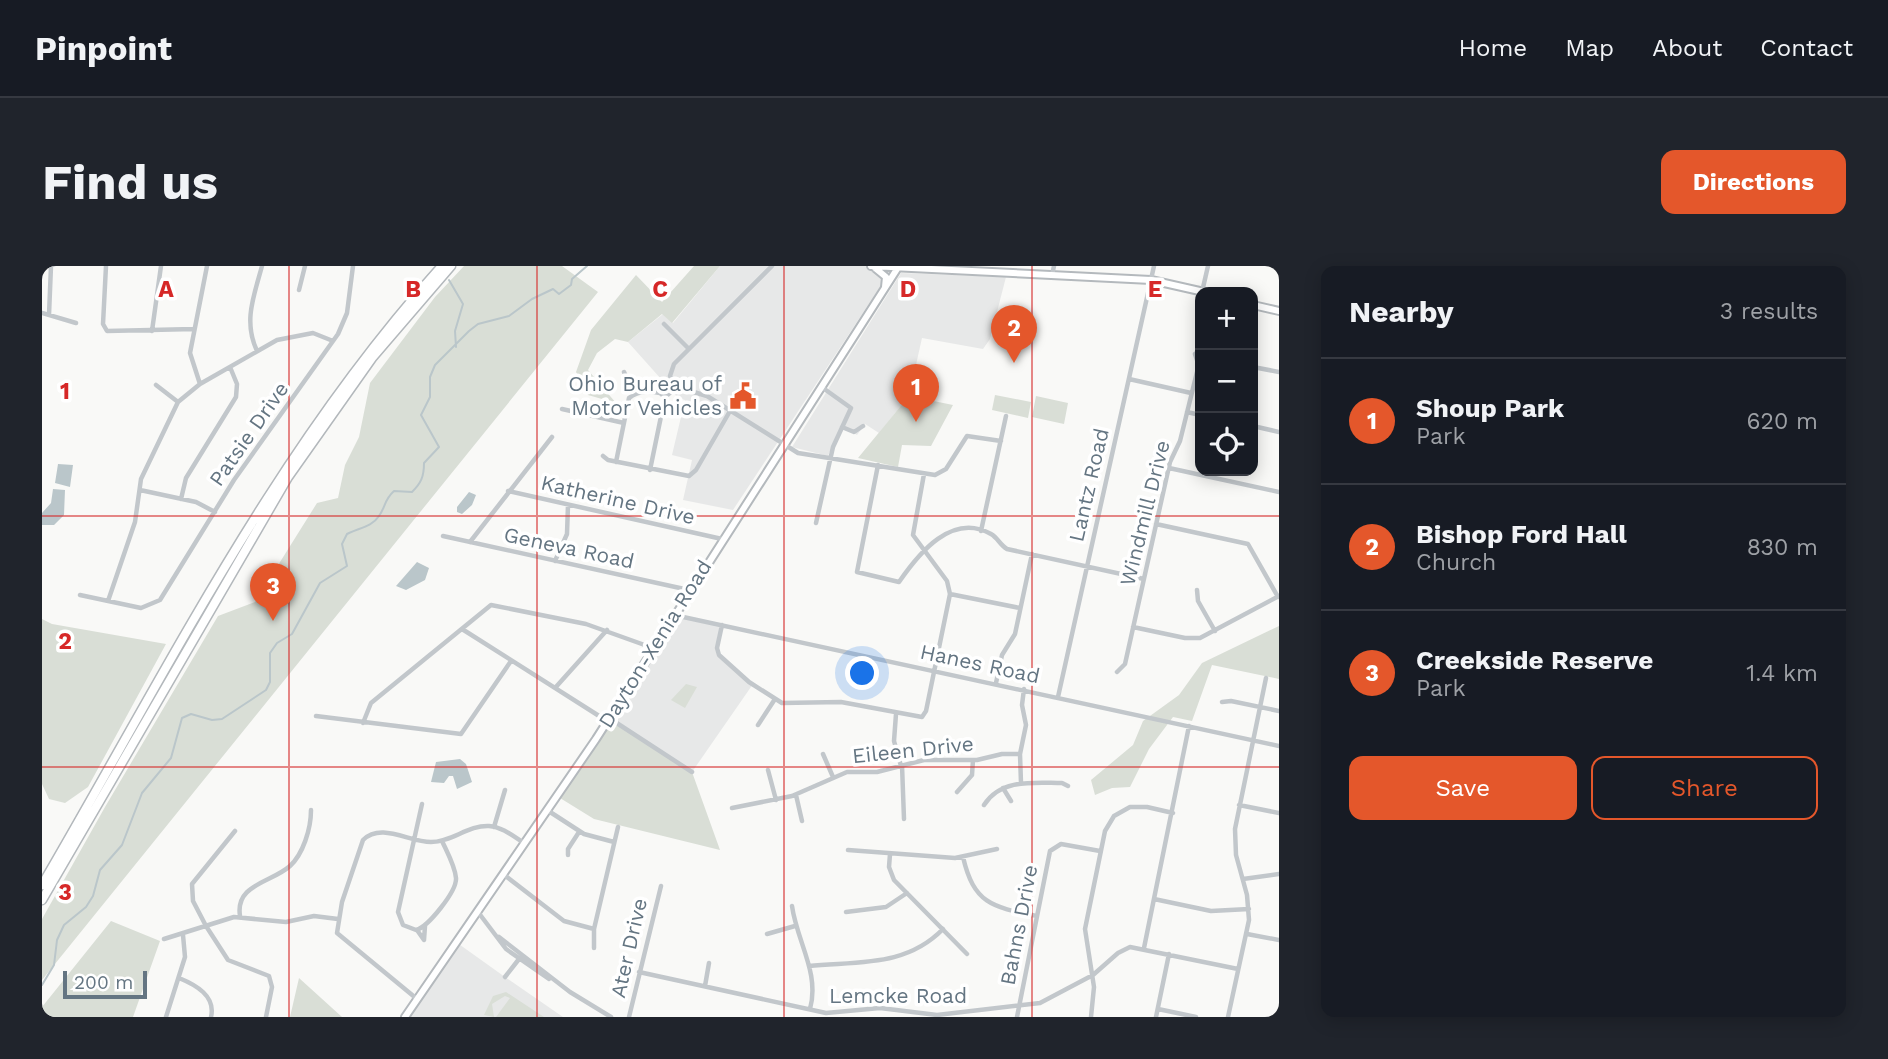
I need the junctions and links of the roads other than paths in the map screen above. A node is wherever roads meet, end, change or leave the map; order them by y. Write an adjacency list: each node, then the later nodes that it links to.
1 (51, 266): 26 (street)
2 (106, 266): 30 (street)
3 (161, 266): 30 (street)
4 (207, 266): 29 (street)
5 (262, 266): 33 (street)
6 (305, 266): 21 (street)
7 (354, 266): 31 (street, Patsie Drive)
8 (772, 266): 32 (street)
9 (872, 266): 14 (main road); 20 (main road)
10 (1054, 266): 17 (street)
11 (1154, 266): 18 (street, Lantz Road)
12 (1208, 266): 19 (street)
13 (446, 267): 161 (highway); 165 (highway)
14 (898, 267): 15 (main road); 20 (main road, Dayton-Xenia Road)
15 (916, 267): 16 (main road)
16 (1009, 269): 17 (main road)
17 (1052, 275): 18 (main road)
18 (1151, 280): 22 (main road); 39 (street, Lantz Road)
19 (1204, 287)
20 (884, 289): 43 (main road, Dayton-Xenia Road)
21 (299, 290)
22 (1195, 290)
23 (1258, 305): 24 (main road)
24 (1279, 311)
25 (42, 313): 26 (street)
26 (49, 315): 27 (street)
27 (76, 323)
28 (664, 324): 32 (street)
29 (194, 329): 30 (street); 40 (street)
30 (152, 331)
31 (333, 341): 33 (street); 73 (street, Patsie Drive)
32 (689, 349): 42 (street)
33 (257, 351): 34 (street)
34 (230, 367): 40 (street); 71 (street)
35 (1258, 368): 37 (street)
36 (624, 372): 45 (street)
37 (1279, 372)
38 (1195, 378): 44 (street, Windmill Drive)
39 (1129, 379): 44 (street); 83 (street, Lantz Road)
40 (200, 384): 47 (street)
41 (156, 385): 47 (street)
42 (675, 385): 46 (street); 49 (street)
43 (822, 388): 55 (street); 60 (main road, Dayton-Xenia Road)
44 (1191, 393): 50 (street, Windmill Drive)
45 (634, 394): 46 (street); 53 (street)
46 (663, 395): 66 (street)
47 (178, 402): 68 (street)
48 (562, 410): 53 (street)
49 (730, 411): 60 (street); 66 (street)
50 (1187, 412): 51 (street); 65 (street, Windmill Drive)
51 (1195, 414)
52 (1006, 416): 59 (street)
53 (624, 423): 63 (street)
54 (863, 426): 55 (street)
55 (842, 427): 62 (street)
56 (1258, 427): 57 (street)
57 (1279, 432)
58 (552, 437): 69 (street)
59 (1001, 441): 67 (street); 76 (street)
60 (785, 445): 62 (street); 78 (main road, Dayton-Xenia Road)
61 (603, 456): 63 (street)
62 (830, 460): 64 (street); 74 (street)
63 (615, 462): 66 (street)
64 (878, 465): 67 (street); 80 (street)
65 (1169, 468): 70 (street); 75 (street, Windmill Drive)
66 (650, 470)
67 (924, 474): 80 (street)
68 (140, 490): 71 (street); 90 (street)
69 (508, 491): 72 (street, Katherine Drive); 79 (street)
70 (1279, 492)
71 (181, 499): 73 (street)
72 (568, 505): 78 (street, Katherine Drive); 82 (street)
73 (215, 512): 90 (street, Patsie Drive)
74 (816, 523)
75 (1156, 524): 84 (street, Windmill Drive); 89 (street)
76 (982, 531): 80 (street); 81 (street)
77 (443, 536): 79 (street, Geneva Road)
78 (722, 539): 85 (main road, Dayton-Xenia Road)
79 (470, 542): 82 (street, Geneva Road)
80 (923, 551): 87 (street)
81 (1032, 554): 83 (street); 91 (street)
82 (555, 561): 85 (street, Geneva Road)
83 (1087, 567): 84 (street); 106 (street, Lantz Road)
84 (1144, 579): 94 (street, Windmill Drive)
85 (689, 590): 92 (main road, Dayton-Xenia Road)
86 (1197, 590): 97 (street)
87 (950, 594): 91 (street); 100 (street)
88 (80, 595): 90 (street)
89 (1279, 596): 97 (street)
90 (108, 601)
91 (1020, 608): 103 (street)
92 (674, 614): 93 (street, Hanes Road); 98 (main road, Dayton-Xenia Road)
93 (722, 625): 100 (street, Hanes Road); 107 (street)
94 (1133, 627): 97 (street); 101 (street, Windmill Drive)
95 (462, 629): 96 (street); 99 (street); 114 (street)
96 (607, 630): 98 (street); 104 (street)
97 (1215, 631)
98 (653, 648): 113 (main road, Dayton-Xenia Road)
99 (511, 661): 104 (street); 114 (street)
100 (934, 670): 103 (street, Hanes Road); 111 (street)
101 (1117, 672)
102 (1266, 678): 109 (street)
103 (996, 683): 105 (street, Hanes Road)
104 (555, 688): 113 (street)
105 (1024, 689): 106 (street, Hanes Road); 120 (street)
106 (1058, 696): 116 (street, Hanes Road)
107 (775, 699): 111 (street); 115 (street)
108 (1222, 702): 109 (street)
109 (1260, 707): 110 (street); 117 (street)
110 (1279, 711)
111 (896, 714): 122 (street)
112 (316, 716): 114 (street)
113 (608, 719): 124 (street); 138 (main road, Dayton-Xenia Road)
114 (363, 723)
115 (758, 725)
116 (1189, 726): 117 (street, Hanes Road); 140 (street)
117 (1253, 740): 118 (street, Hanes Road); 136 (street)
118 (1279, 746)
119 (822, 754): 125 (street)
120 (1020, 754): 121 (street, Eileen Drive); 126 (street)
121 (973, 760): 122 (street, Eileen Drive); 130 (street)
122 (901, 766): 125 (street, Eileen Drive); 142 (street)
123 (768, 770): 132 (street)
124 (692, 772)
125 (833, 776): 131 (street, Eileen Drive)
126 (1021, 783): 127 (street); 128 (street)
127 (1068, 786)
128 (1003, 788): 133 (street); 135 (street)
129 (505, 790): 144 (street)
130 (957, 792)
131 (796, 794): 132 (street, Eileen Drive); 143 (street)
132 (776, 800): 137 (street, Eileen Drive)
133 (1011, 801)
134 (422, 804): 148 (street)
135 (984, 804)
136 (1239, 805): 141 (street); 160 (street)
137 (732, 808)
138 (547, 809): 147 (street); 151 (main road, Dayton-Xenia Road)
139 (311, 810): 170 (street)
140 (1173, 813): 154 (street); 164 (street)
141 (1279, 813)
142 (904, 819)
143 (802, 821)
144 (494, 827): 149 (street); 151 (street)
145 (618, 827): 150 (street)
146 (235, 831): 173 (street)
147 (580, 832): 150 (street); 156 (street)
148 (414, 839): 149 (street); 172 (street); 178 (street)
149 (442, 841): 174 (street)
150 (614, 842): 176 (street)
151 (524, 843): 158 (main road, Dayton-Xenia Road)
152 (997, 849): 157 (street)
153 (848, 850): 155 (street)
154 (1101, 851): 171 (street, Bahns Drive); 193 (street)
155 (890, 854): 157 (street); 163 (street)
156 (568, 855)
157 (963, 857): 171 (street)
158 (503, 874): 168 (main road, Dayton-Xenia Road); 176 (street)
159 (1279, 874): 160 (street)
160 (1243, 879): 167 (street)
161 (42, 885)
162 (661, 886): 192 (street, Ater Drive)
163 (907, 893): 169 (street); 177 (street)
164 (1154, 899): 167 (street); 185 (street)
165 (42, 900)
166 (792, 906): 175 (street)
167 (1249, 909): 180 (street)
168 (477, 911): 188 (street); 197 (main road, Dayton-Xenia Road)
169 (846, 912)
170 (240, 916): 172 (street); 173 (street)
171 (1037, 916): 198 (street, Bahns Drive)
172 (338, 919): 197 (street)
173 (206, 926): 181 (street); 203 (street)
174 (425, 926): 178 (street); 178 (street)
175 (795, 926): 179 (street); 190 (street)
176 (594, 929): 184 (street)
177 (943, 929): 186 (street); 190 (street)
178 (416, 930)
179 (767, 934)
180 (1247, 934): 183 (street); 191 (street)
181 (183, 935): 182 (street); 195 (street)
182 (164, 939)
183 (1279, 940)
184 (594, 948)
185 (1144, 948): 187 (street); 193 (street, Lemcke Road)
186 (967, 954)
187 (1169, 954): 191 (street); 199 (street)
188 (520, 957): 194 (street); 205 (street)
189 (709, 963): 196 (street)
190 (809, 966): 200 (street)
191 (1238, 969): 211 (street)
192 (639, 972): 196 (street, Lemcke Road); 206 (street, Ater Drive)
193 (1093, 975): 198 (street, Lemcke Road); 208 (street)
194 (506, 977)
195 (179, 978): 201 (street); 202 (street)
196 (705, 986): 200 (street, Lemcke Road)
197 (417, 999): 204 (main road, Dayton-Xenia Road)
198 (1019, 1007): 200 (street, Lemcke Road); 207 (street, Bahns Drive)
199 (1158, 1009): 209 (street); 210 (street)
200 (810, 1010)
201 (166, 1017)
202 (211, 1017)
203 (266, 1017)
204 (405, 1017)
205 (611, 1017)
206 (629, 1017)
207 (1017, 1017)
208 (1091, 1017)
209 (1156, 1017)
210 (1196, 1017)
211 (1228, 1017)

